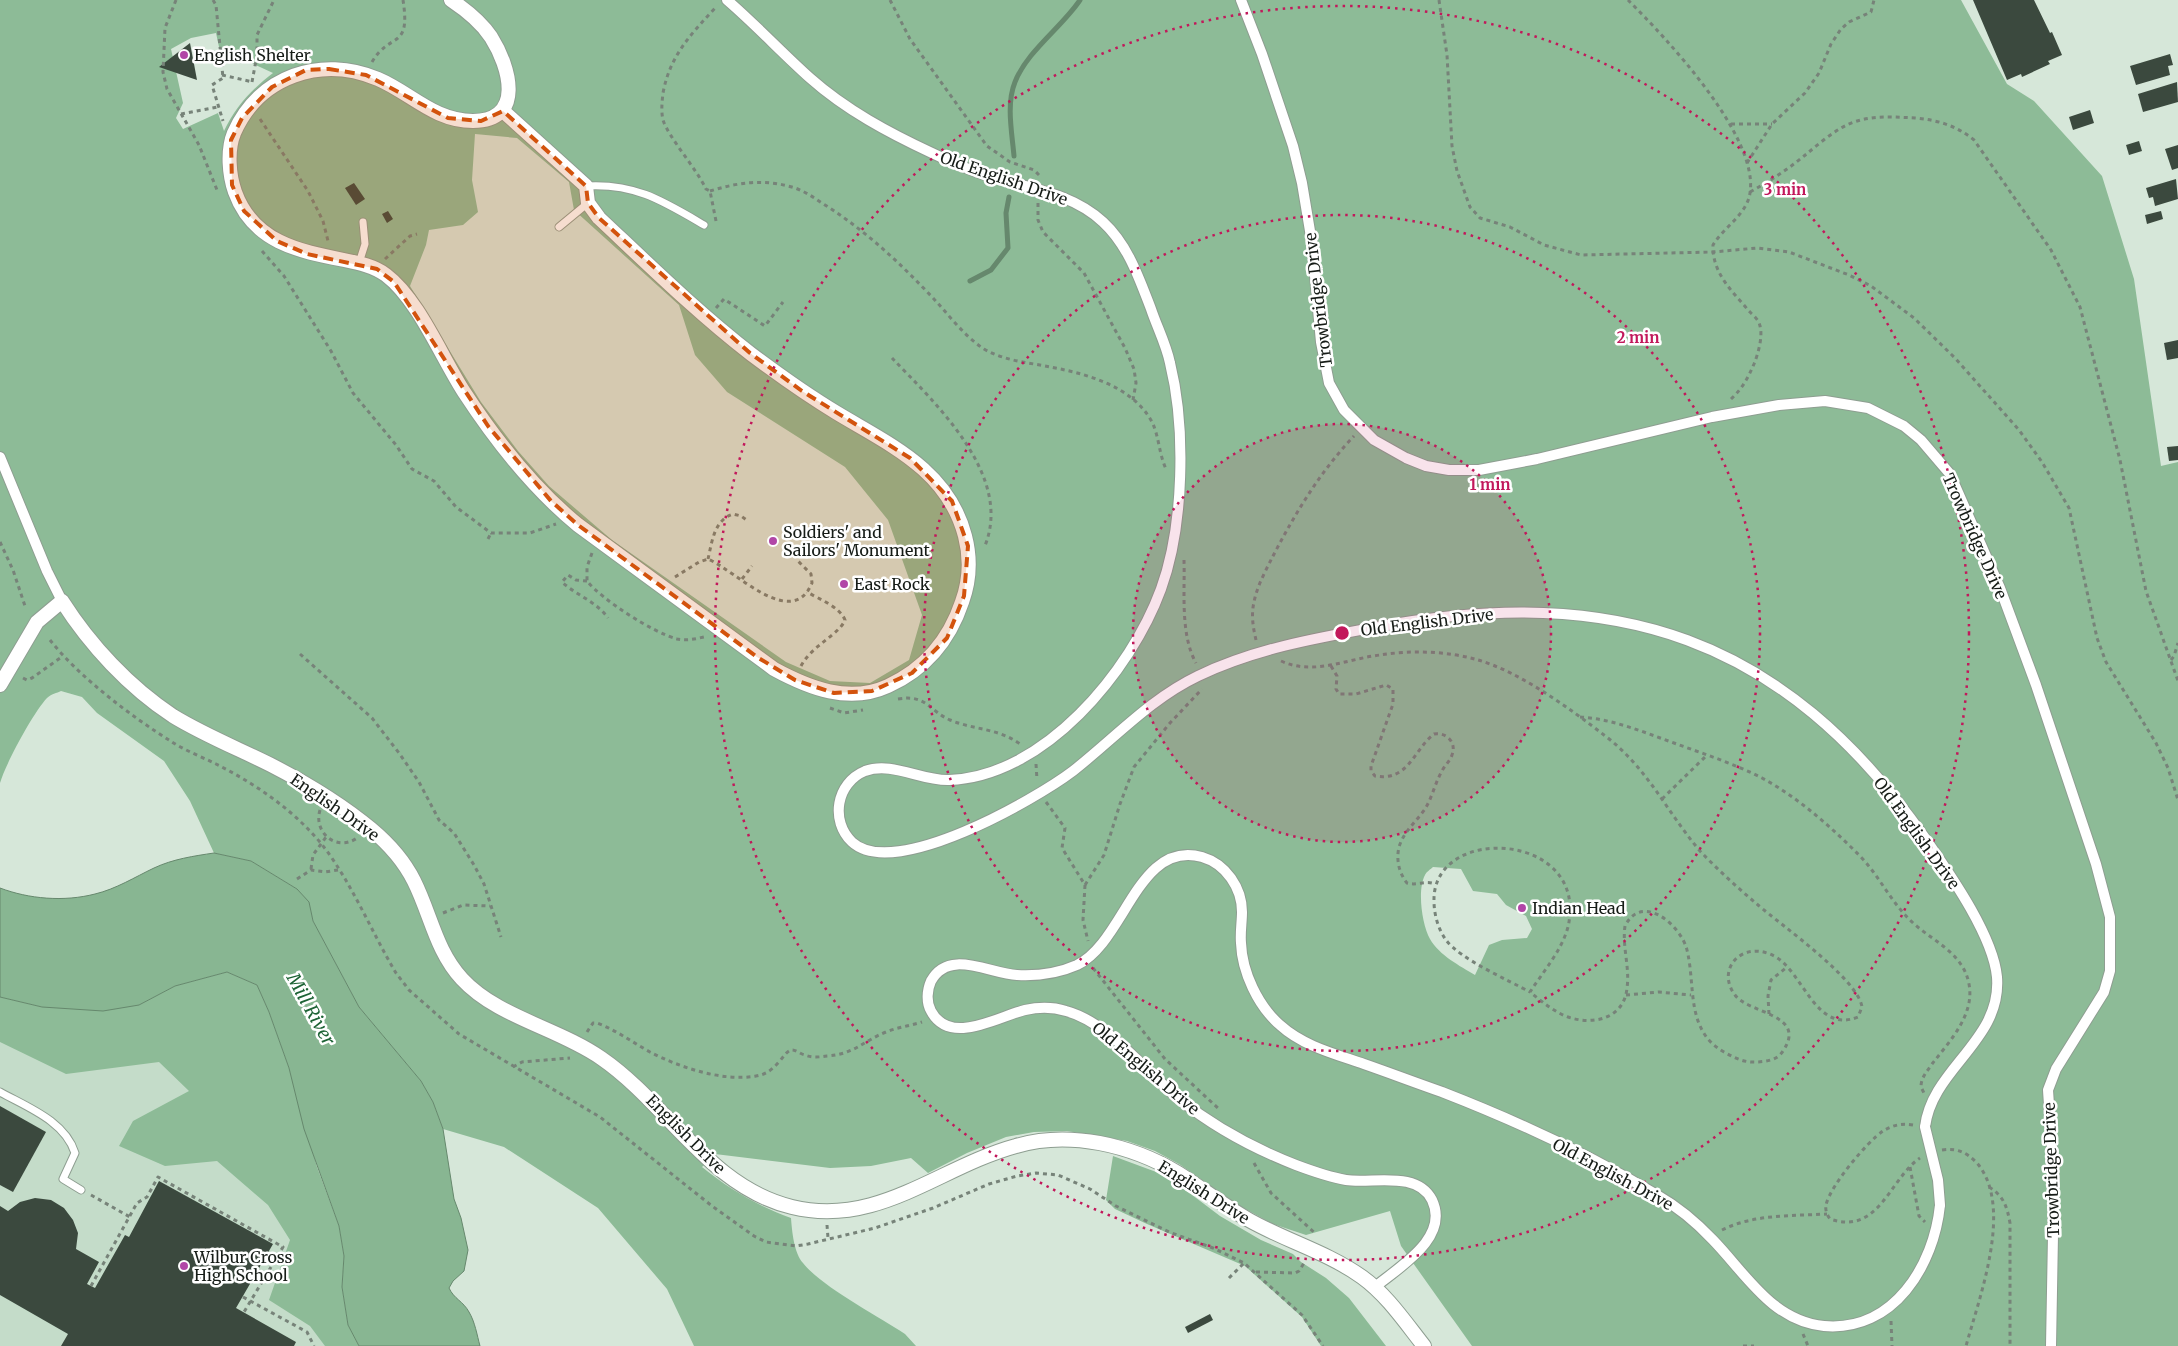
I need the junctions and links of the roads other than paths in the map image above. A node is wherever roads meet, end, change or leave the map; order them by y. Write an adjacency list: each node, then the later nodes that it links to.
1 (451, 0): 4 (street)
2 (727, 0): 16 (street, Old English Drive, bridge)
3 (1241, 0): 18 (street, Trowbridge Drive)
4 (503, 111): 5 (street); 10 (street)
5 (586, 186): 6 (street); 8 (lane)
6 (588, 202): 9 (lane); 10 (street)
7 (363, 222): 10 (lane)
8 (704, 225)
9 (558, 227)
10 (360, 263)
11 (0, 457): 12 (street)
12 (62, 601): 13 (street); 16 (street, English Drive)
13 (0, 685)
14 (0, 1092): 15 (lane)
15 (81, 1190)
16 (1375, 1287): 17 (street, English Drive)
17 (1424, 1346)
18 (2050, 1346)

